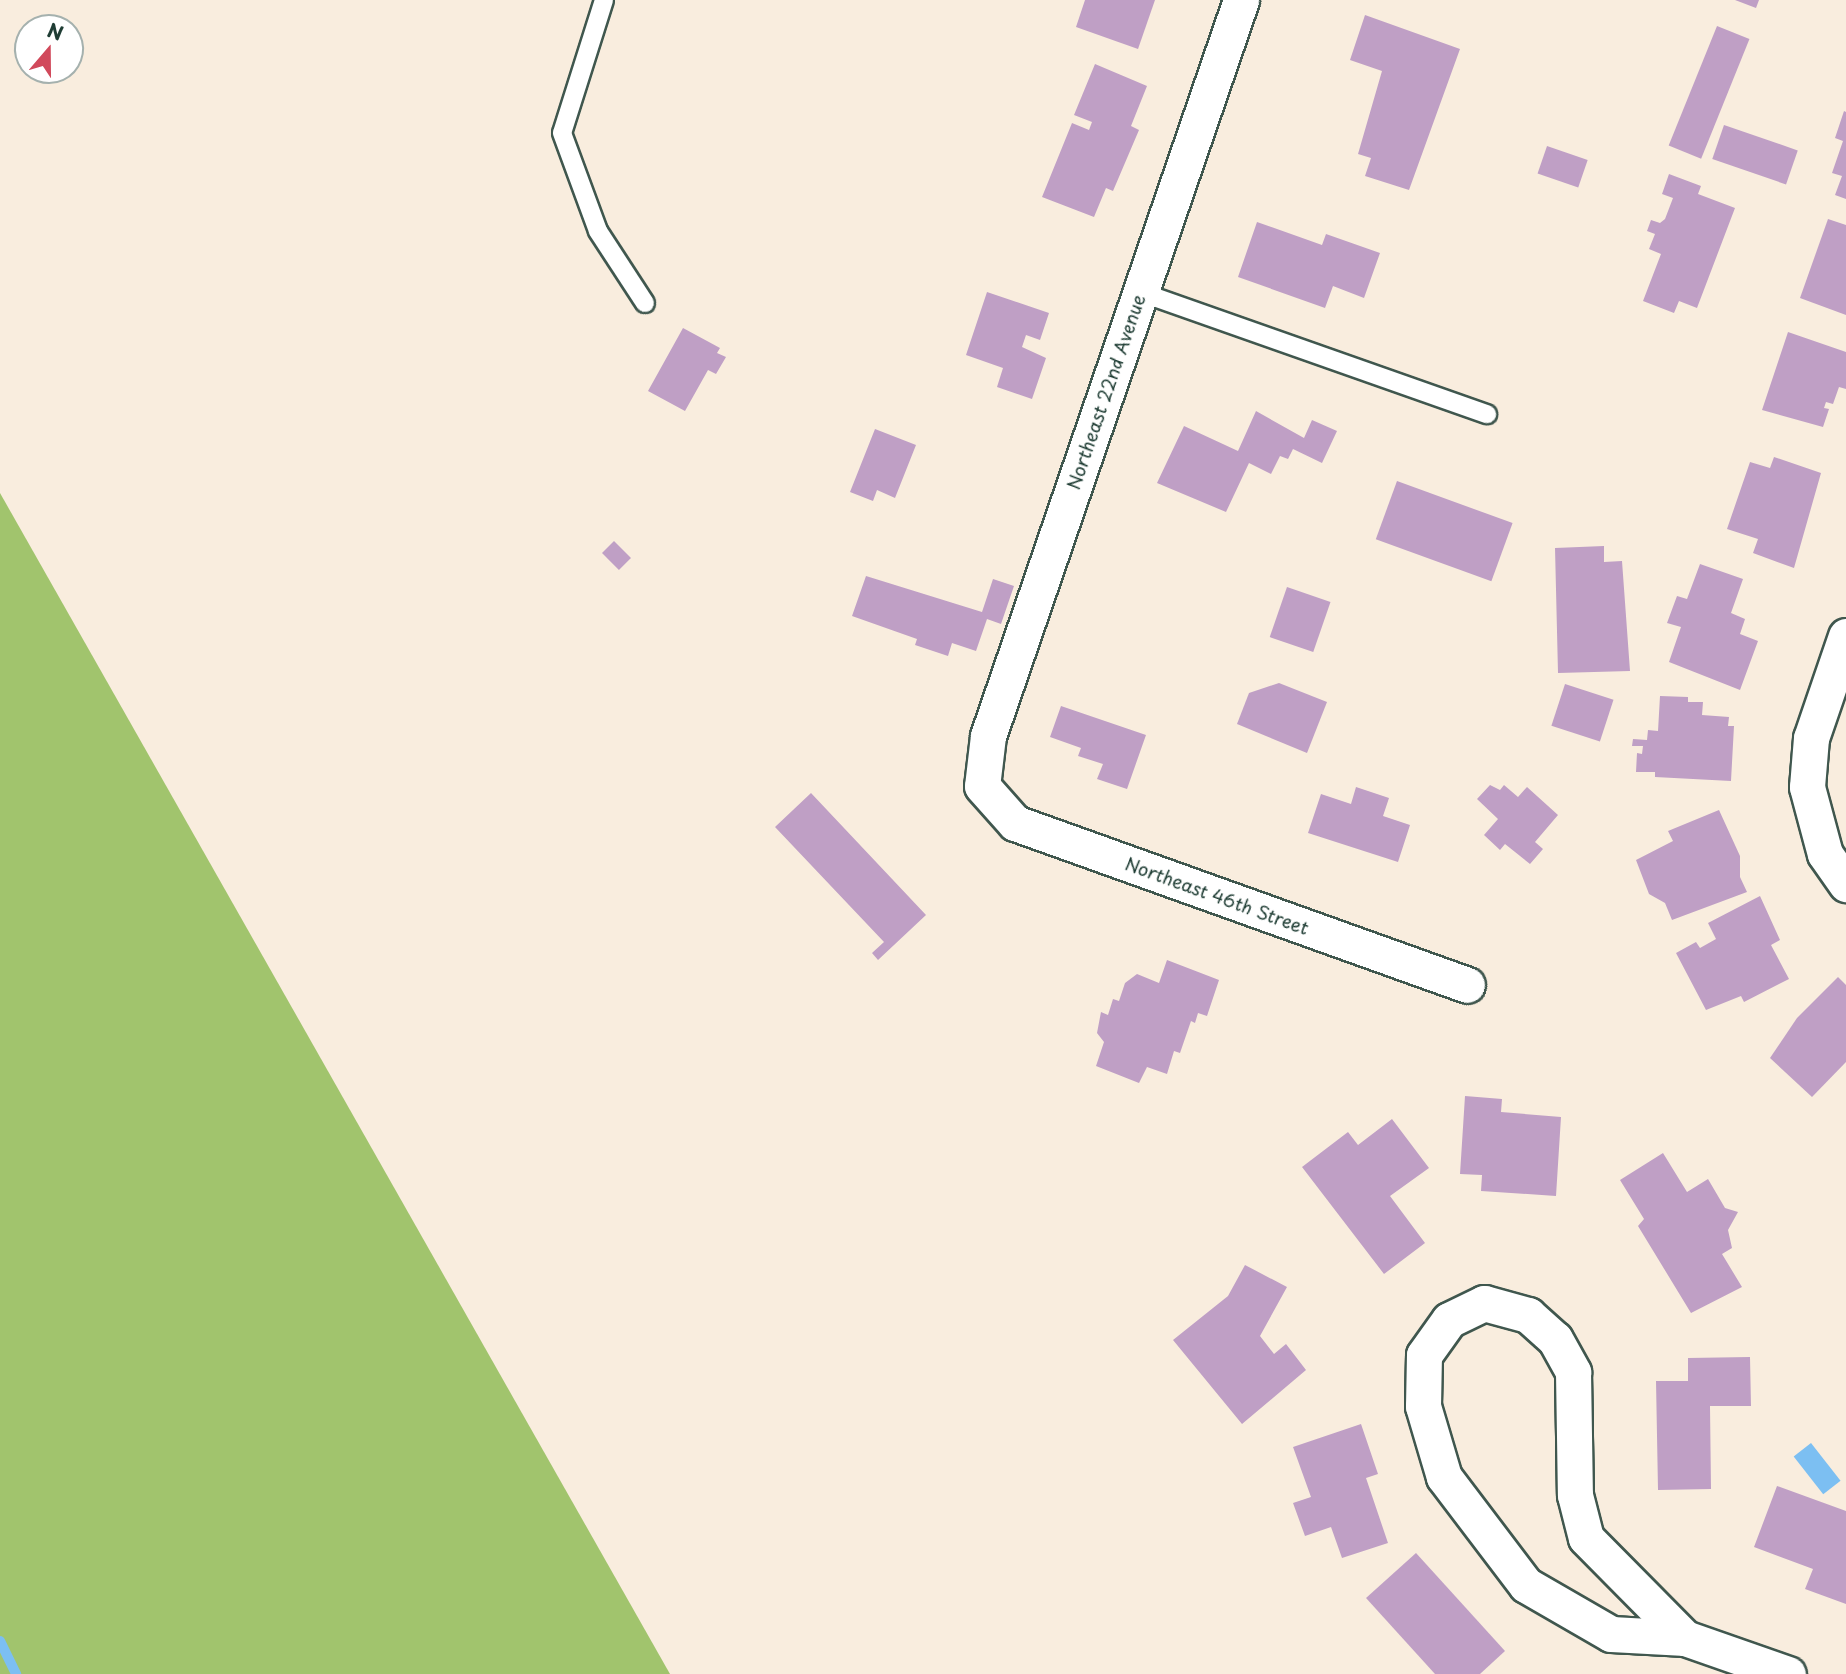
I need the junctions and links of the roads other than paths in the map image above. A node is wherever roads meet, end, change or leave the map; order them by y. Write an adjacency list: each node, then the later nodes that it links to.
1 (604, 0): 4 (lane)
2 (1241, 0): 3 (street, Northeast 22nd Avenue)
3 (1140, 292): 5 (lane); 7 (street, Northeast 22nd Avenue)
4 (645, 303)
5 (1487, 414)
6 (1846, 636): 8 (street)
7 (982, 786): 9 (street, Northeast 46th Street)
8 (1846, 884)
9 (1467, 985)
10 (1685, 1638): 10 (street); 11 (street)
11 (1788, 1674)

